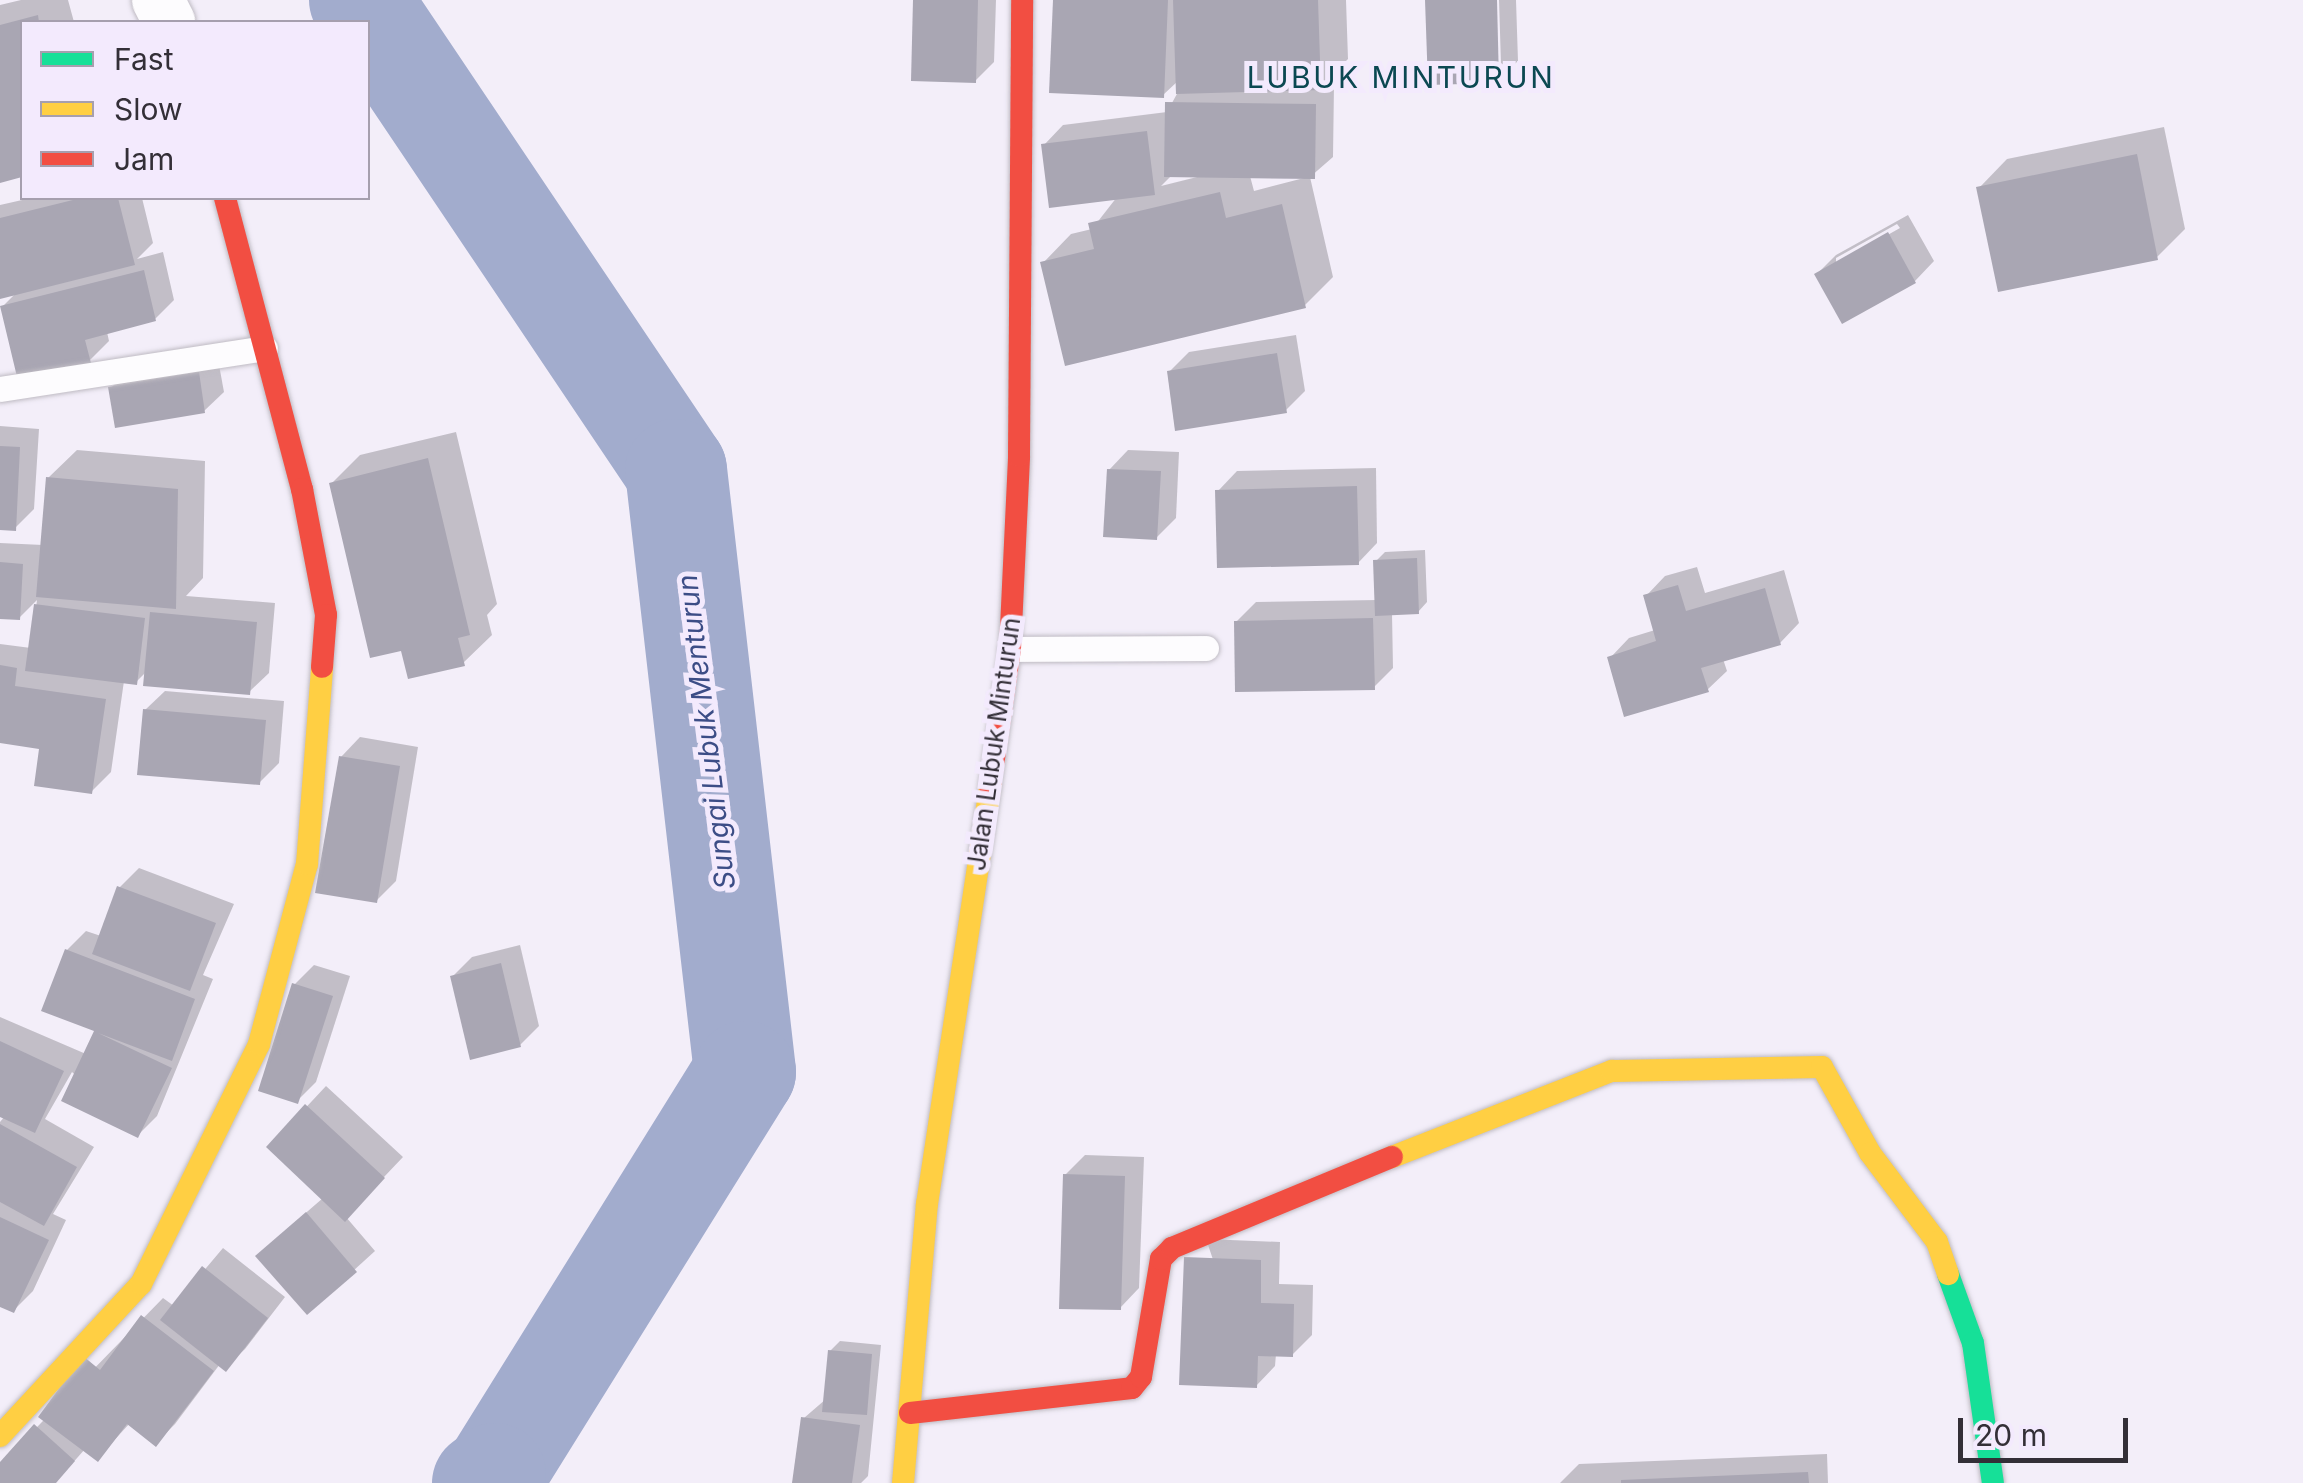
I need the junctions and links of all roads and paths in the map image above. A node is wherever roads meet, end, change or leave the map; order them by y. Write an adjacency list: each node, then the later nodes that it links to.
1 (1022, 0): 6 (street, Jalan Lubuk Minturun)
2 (226, 200): 3 (street)
3 (264, 348): 4 (lane); 8 (street)
4 (0, 389)
5 (1206, 648): 6 (lane)
6 (1010, 649): 7 (street, Jalan Lubuk Minturun)
7 (910, 1412): 9 (street, Jalan Lubuk Minturun); 10 (street)
8 (0, 1436)
9 (902, 1483)
10 (1993, 1483)

